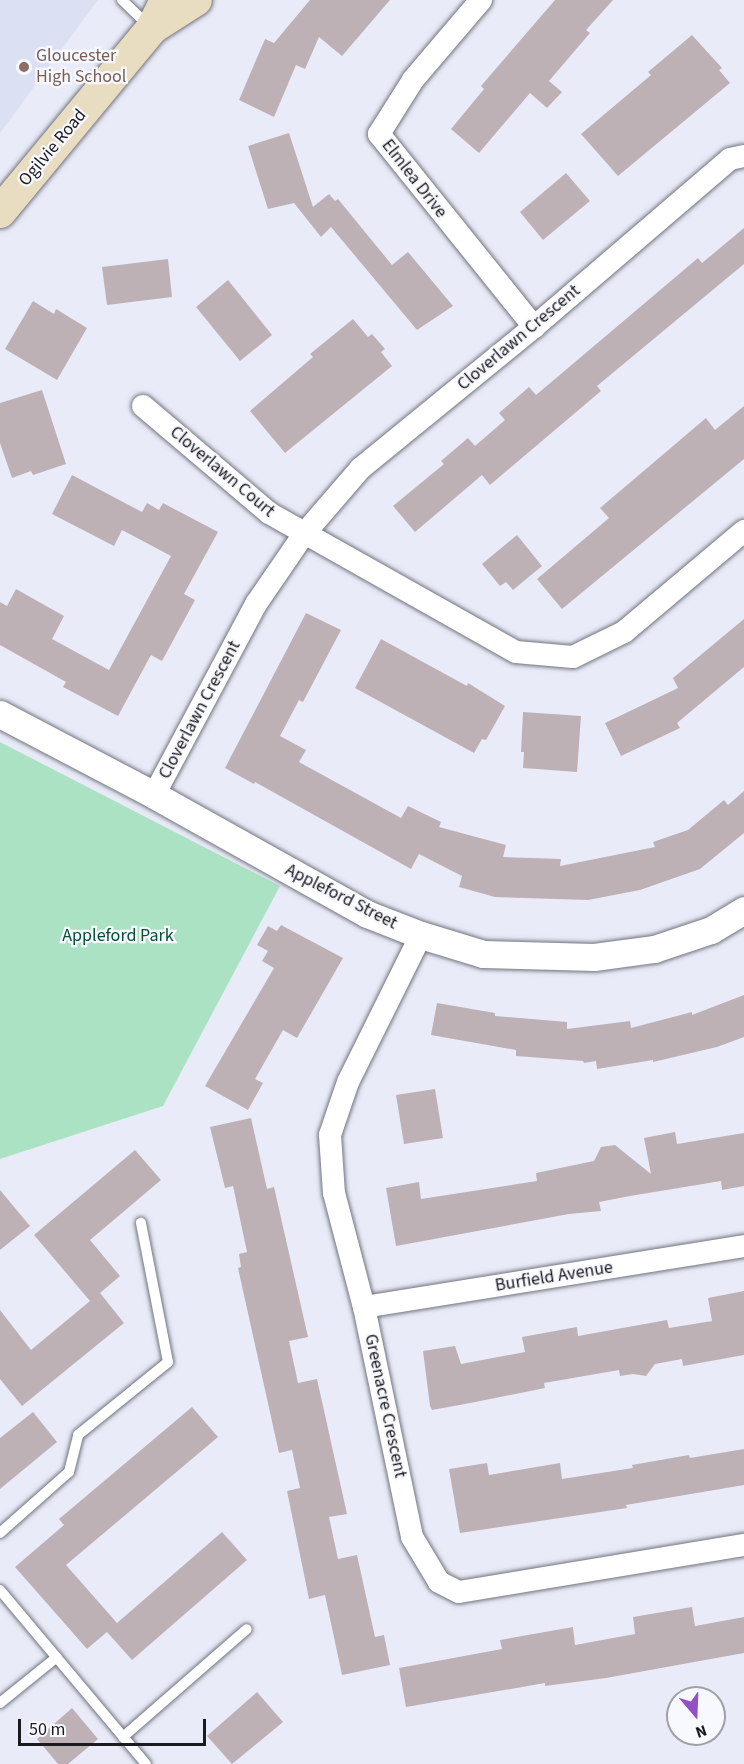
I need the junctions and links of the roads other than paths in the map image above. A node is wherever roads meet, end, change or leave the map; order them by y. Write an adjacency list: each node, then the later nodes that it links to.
1 (122, 0): 5 (lane)
2 (166, 0): 5 (main road, Ogilvie Road)
3 (196, 0): 5 (main road, Ogilvie Road)
4 (481, 0): 8 (street, Elmlea Drive)
5 (152, 28): 7 (main road, Ogilvie Road)
6 (744, 156): 8 (street, Cloverlawn Crescent)
7 (0, 212)
8 (534, 327): 11 (street, Cloverlawn Crescent)
9 (143, 406): 11 (street, Cloverlawn Court)
10 (744, 531): 11 (street)
11 (304, 534): 13 (street, Cloverlawn Crescent)
12 (0, 714): 13 (street, Appleford Street)
13 (154, 795): 15 (street, Appleford Street)
14 (744, 910): 15 (street, Appleford Street)
15 (421, 935): 18 (street, Greenacre Crescent)
16 (141, 1223): 19 (lane)
17 (744, 1246): 18 (street, Burfield Avenue)
18 (364, 1307): 20 (street, Greenacre Crescent)
19 (0, 1533)
20 (744, 1545)
21 (0, 1590): 23 (lane)
22 (247, 1629): 25 (lane)
23 (57, 1657): 24 (lane); 25 (lane)
24 (0, 1703)
25 (123, 1737): 26 (lane)
26 (146, 1764)

